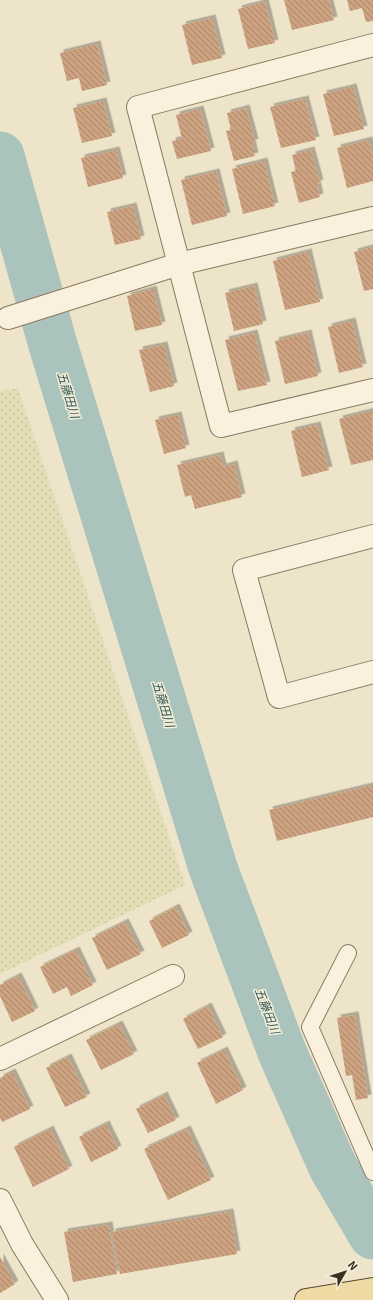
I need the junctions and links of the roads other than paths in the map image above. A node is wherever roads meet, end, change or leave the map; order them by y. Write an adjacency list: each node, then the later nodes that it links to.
1 (373, 45): 3 (street)
2 (373, 218): 3 (street)
3 (179, 264): 4 (street); 5 (street)
4 (8, 318)
5 (373, 390)
6 (373, 536): 7 (street)
7 (373, 672)
8 (348, 953): 11 (lane)
9 (173, 976): 10 (street)
10 (0, 1059)
11 (373, 1172)
12 (0, 1200): 14 (street)
13 (368, 1290): 15 (main road)
14 (57, 1300)
15 (306, 1300)

